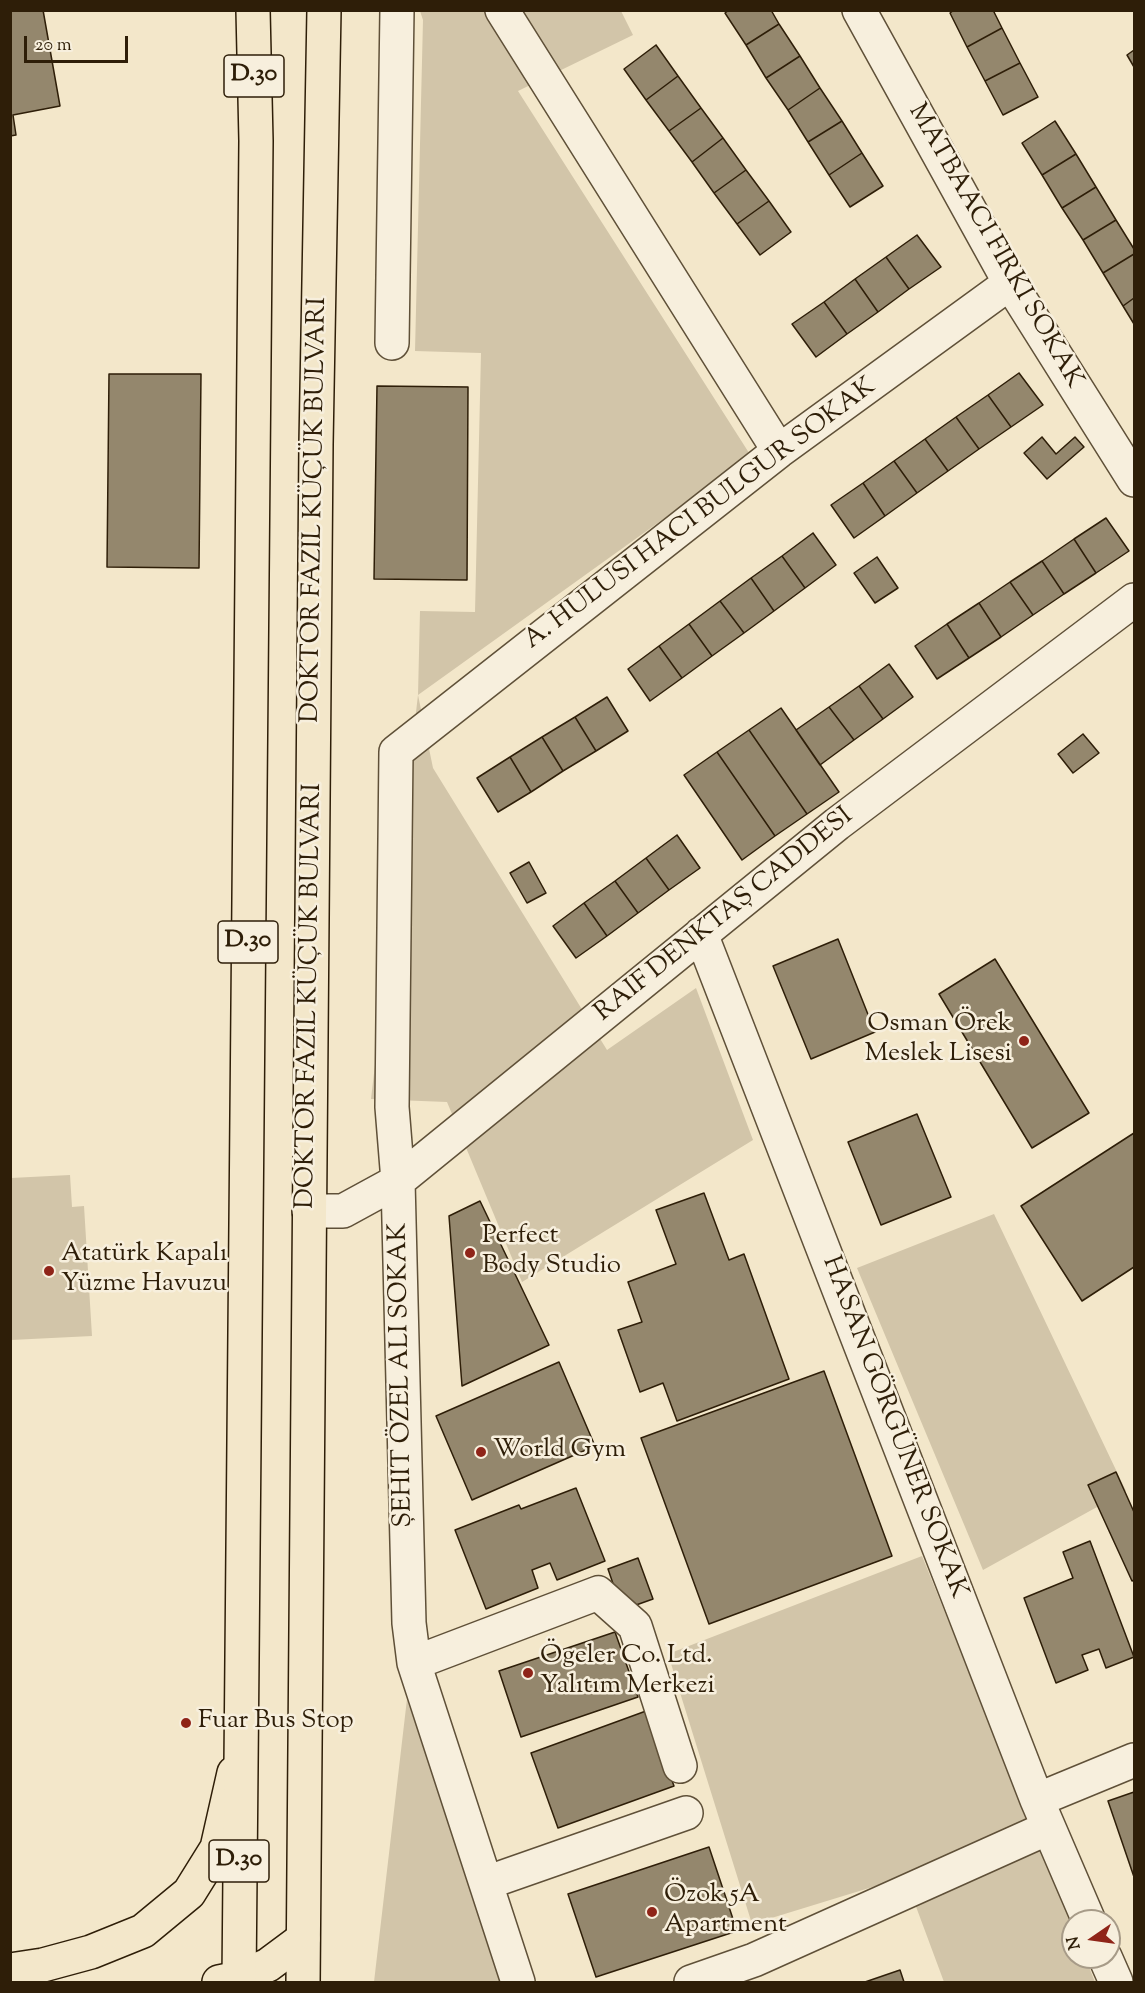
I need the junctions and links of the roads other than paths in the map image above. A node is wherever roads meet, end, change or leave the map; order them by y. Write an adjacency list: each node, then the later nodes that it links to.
1 (235, 10): 7 (main road)
2 (252, 10): 7 (main road, D.30)
3 (324, 10): 15 (main road, D.30)
4 (397, 10): 9 (street)
5 (502, 10): 10 (street)
6 (859, 10): 8 (street)
7 (256, 141): 17 (main road, D.30)
8 (1010, 284): 10 (street); 11 (street)
9 (392, 343)
10 (778, 452): 14 (street, ŞEHIT ÖZEL ALI SOKAK)
11 (1134, 480)
12 (1134, 600): 13 (street, RAIF DENKTAŞ CADDESI)
13 (701, 934): 14 (street, RAIF DENKTAŞ CADDESI); 21 (street, HASAN GÖRGÜNER SOKAK)
14 (398, 1182): 15 (street, RAIF DENKTAŞ CADDESI); 16 (street, ŞEHIT ÖZEL ALI SOKAK)
15 (309, 1211): 24 (main road, D.30)
16 (414, 1663): 19 (street); 22 (street, ŞEHIT ÖZEL ALI SOKAK)
17 (240, 1743): 26 (main road); 28 (main road, D.30)
18 (1134, 1760): 21 (street)
19 (680, 1766)
20 (686, 1813): 22 (street)
21 (1043, 1814): 23 (street, HASAN GÖRGÜNER SOKAK); 27 (street)
22 (486, 1883): 30 (street, ŞEHIT ÖZEL ALI SOKAK)
23 (1084, 1909)
24 (303, 1939): 28 (main road); 29 (main road, D.30)
25 (1110, 1969): 32 (street)
26 (10, 1970)
27 (757, 1971): 31 (street)
28 (232, 1981)
29 (303, 1983)
30 (518, 1983)
31 (691, 1983)
32 (1116, 1983)

